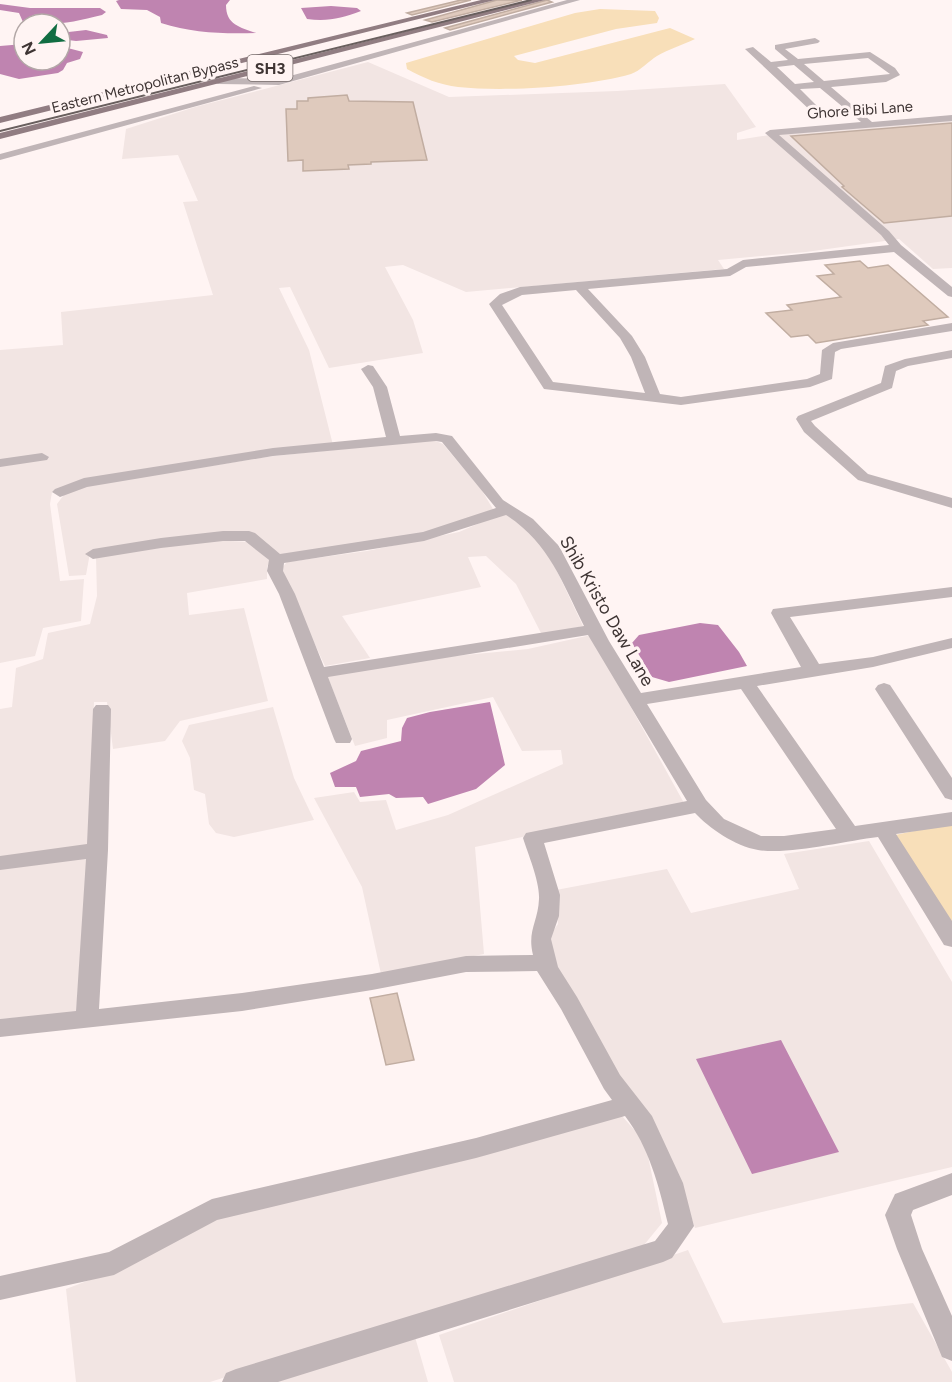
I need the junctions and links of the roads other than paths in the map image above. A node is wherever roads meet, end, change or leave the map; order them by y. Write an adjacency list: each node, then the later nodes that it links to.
1 (491, 0): 10 (main road, Eastern Metropolitan Bypass / SH3)
2 (541, 0): 4 (main road, Eastern Metropolitan Bypass / SH3)
3 (576, 0): 7 (street)
4 (399, 36): 7 (street); 11 (main road, Eastern Metropolitan Bypass / SH3)
5 (815, 41): 8 (street)
6 (750, 49): 9 (street)
7 (362, 60): 12 (street)
8 (796, 63): 9 (street); 13 (street); 13 (street)
9 (768, 65): 14 (street)
10 (196, 73): 11 (street); 17 (main road, Eastern Metropolitan Bypass / SH3)
11 (218, 81): 12 (street); 19 (main road, Eastern Metropolitan Bypass / SH3)
12 (279, 82): 20 (street)
13 (822, 84): 14 (street); 18 (street)
14 (793, 87): 15 (street)
15 (816, 110)
16 (952, 118): 18 (street, Ghore Bibi Lane)
17 (0, 120)
18 (869, 124): 21 (street, Ghore Bibi Lane)
19 (0, 136)
20 (0, 157)
21 (897, 248): 22 (street); 23 (street)
22 (579, 286): 27 (street); 27 (street)
23 (952, 293)
24 (952, 327): 27 (street)
25 (952, 354): 32 (street)
26 (368, 369): 28 (street)
27 (654, 398)
28 (394, 441): 31 (street, Shib Kristo Daw Lane); 33 (street, Shib Kristo Daw Lane)
29 (42, 457): 30 (street)
30 (0, 463)
31 (60, 492)
32 (952, 503)
33 (508, 509): 35 (street); 37 (street, Shib Kristo Daw Lane)
34 (93, 554): 35 (street)
35 (277, 559): 40 (street)
36 (952, 592): 39 (street)
37 (594, 629): 40 (street); 43 (street, Shib Kristo Daw Lane)
38 (952, 643): 39 (street)
39 (808, 670): 41 (street)
40 (319, 673): 45 (street)
41 (746, 683): 43 (street); 50 (street)
42 (884, 689): 46 (street)
43 (635, 700): 47 (street, Shib Kristo Daw Lane)
44 (102, 710): 51 (street)
45 (343, 739)
46 (952, 793)
47 (699, 805): 50 (street, Shib Kristo Daw Lane); 54 (street)
48 (952, 819): 49 (street, Shib Kristo Daw Lane)
49 (884, 830): 50 (street, Shib Kristo Daw Lane); 53 (street)
50 (849, 833)
51 (98, 850): 52 (street); 55 (street)
52 (0, 863)
53 (952, 939)
54 (546, 963): 55 (street); 57 (street)
55 (87, 1019): 56 (street)
56 (0, 1028)
57 (630, 1106): 59 (street); 61 (street)
58 (952, 1184): 60 (street)
59 (0, 1288)
60 (952, 1348)
61 (236, 1382)

